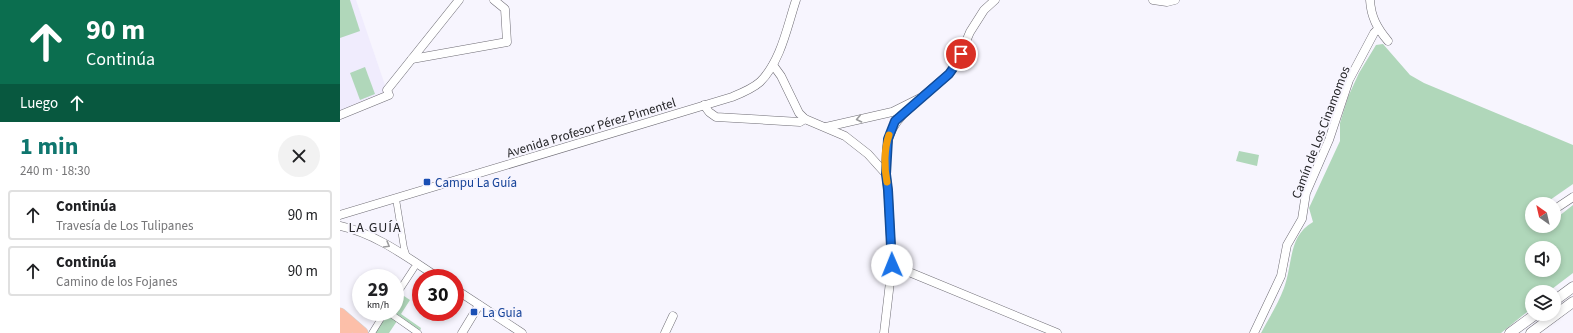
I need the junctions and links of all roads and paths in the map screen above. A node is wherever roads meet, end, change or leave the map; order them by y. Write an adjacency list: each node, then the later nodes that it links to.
1 (459, 0): 10 (street)
2 (494, 0): 10 (street)
3 (796, 0): 11 (street, Avenida Profesor Pérez Pimentel)
4 (995, 0): 12 (street)
5 (1152, 0): 6 (street)
6 (1175, 0)
7 (1370, 0): 8 (street)
8 (1378, 29): 9 (street); 50 (street, Camín de Los Cinamomos)
9 (1388, 41)
10 (412, 59): 15 (street)
11 (773, 66): 13 (street, Avenida Profesor Pérez Pimentel); 16 (street)
12 (922, 97): 14 (street); 17 (street)
13 (704, 105): 16 (street); 21 (street, Avenida Profesor Pérez Pimentel)
14 (892, 112): 17 (street); 18 (street, one-way to 18)
15 (340, 116)
16 (805, 119): 18 (street)
17 (895, 121): 19 (street)
18 (826, 127): 19 (street)
19 (886, 174): 26 (street)
20 (1573, 197): 22 (street)
21 (396, 199): 23 (street, Avenida Profesor Pérez Pimentel); 25 (street)
22 (1561, 205)
23 (340, 216)
24 (340, 226): 25 (street, one-way to 25)
25 (407, 258): 28 (street)
26 (892, 265): 48 (street); 49 (street)
27 (414, 268): 29 (street)
28 (425, 269)
29 (404, 283)
30 (1573, 287): 32 (street)
31 (464, 295): 34 (street)
32 (1561, 296)
33 (1573, 302): 52 (street)
34 (480, 305): 45 (street); 46 (street)
35 (340, 314): 42 (main road)
36 (672, 316): 47 (street)
37 (380, 321): 43 (street)
38 (400, 321): 44 (street)
39 (1526, 321): 51 (street)
40 (340, 328): 41 (main road)
41 (346, 333)
42 (362, 333)
43 (372, 333)
44 (418, 333)
45 (462, 333)
46 (522, 333)
47 (665, 333)
48 (884, 333)
49 (1057, 333)
50 (1254, 333)
51 (1510, 333)
52 (1531, 333)

